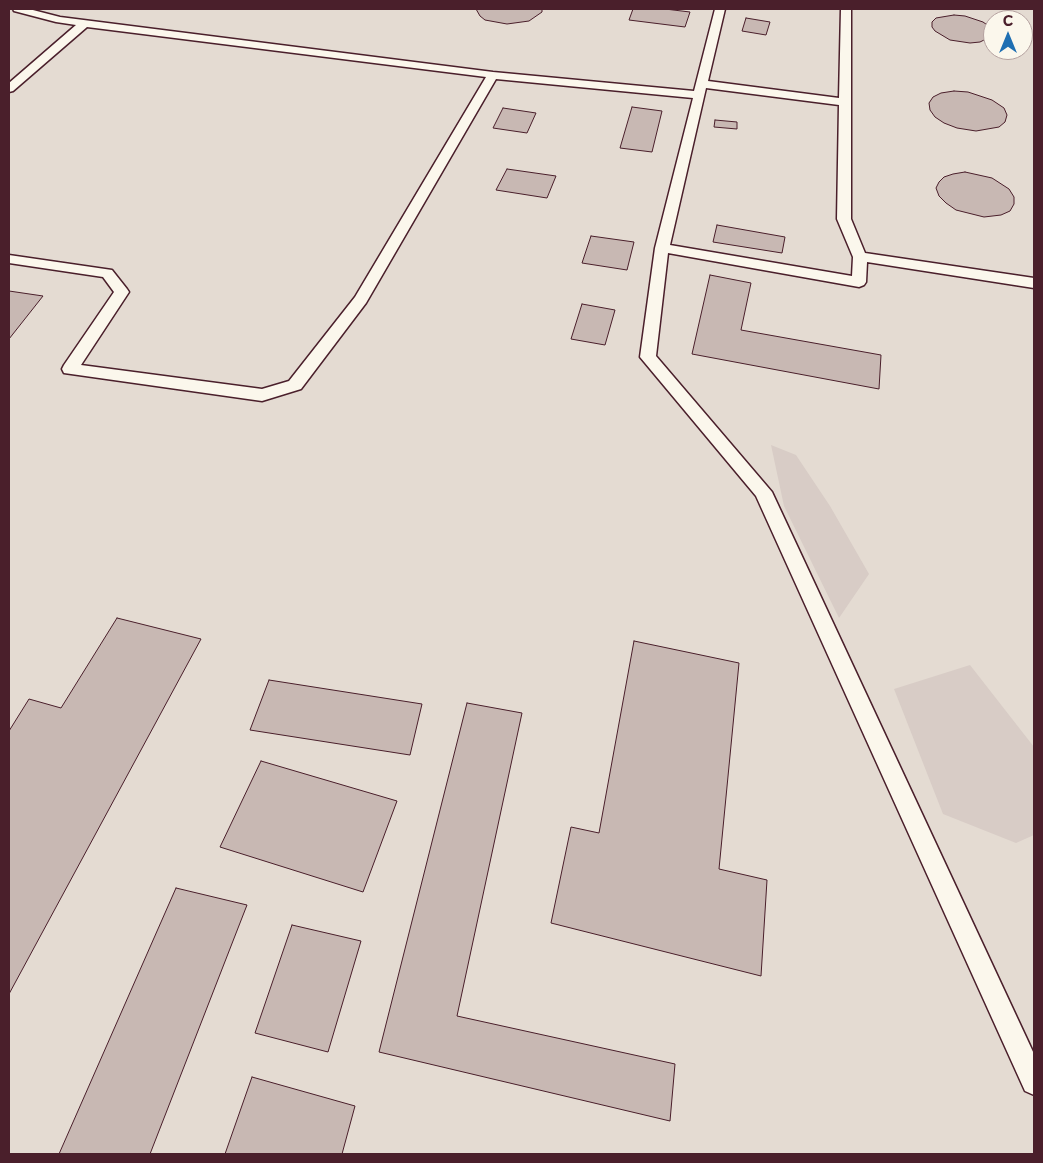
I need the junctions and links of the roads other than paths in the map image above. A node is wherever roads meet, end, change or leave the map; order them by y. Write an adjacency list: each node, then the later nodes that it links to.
1 (18, 9): 4 (lane)
2 (720, 9): 7 (lane)
3 (846, 9): 8 (lane)
4 (84, 24): 5 (lane); 6 (lane)
5 (493, 75): 7 (lane); 11 (lane)
6 (9, 89)
7 (701, 90): 8 (lane); 9 (lane)
8 (845, 102): 10 (lane)
9 (662, 248): 10 (lane); 13 (lane)
10 (860, 257): 12 (lane)
11 (9, 259)
12 (1034, 283)
13 (1034, 1082)

